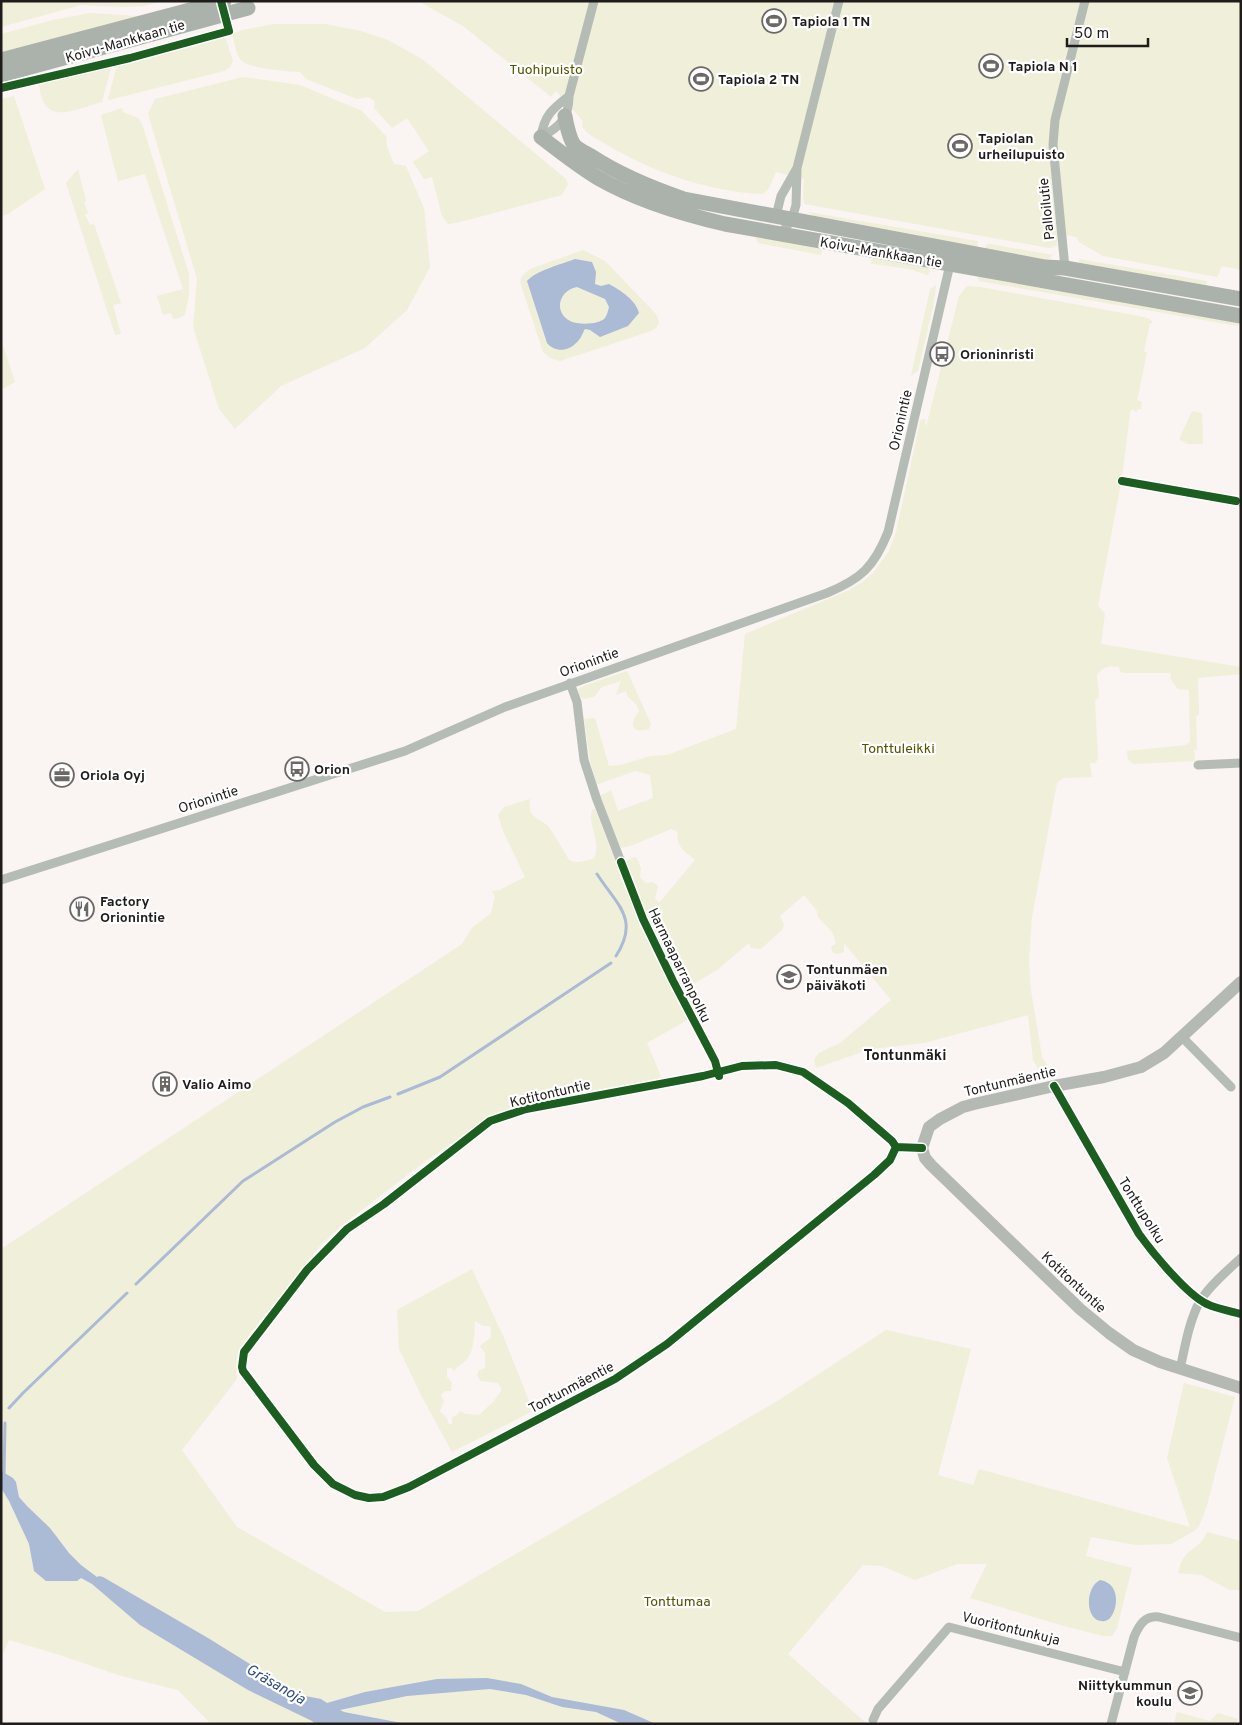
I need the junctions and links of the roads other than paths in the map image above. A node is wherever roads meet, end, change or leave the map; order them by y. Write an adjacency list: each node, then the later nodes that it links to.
1 (224, 1): 6 (main road, Koivu-Mankkaan tie)
2 (594, 1): 8 (street)
3 (839, 1): 11 (street)
4 (1085, 1): 16 (street, Palloilutie)
5 (247, 3): 7 (main road, Koivu-Mankkaan tie)
6 (1, 60)
7 (1, 74)
8 (569, 96): 9 (street); 10 (street)
9 (565, 116): 10 (street); 12 (main road, Koivu-Mankkaan tie)
10 (541, 137): 14 (main road, Koivu-Mankkaan tie)
11 (797, 168): 12 (street); 13 (street)
12 (776, 216): 13 (main road, Koivu-Mankkaan tie); 14 (street)
13 (792, 219): 14 (street); 15 (main road, Koivu-Mankkaan tie)
14 (781, 234): 15 (main road, Koivu-Mankkaan tie)
15 (952, 257): 16 (main road, Koivu-Mankkaan tie); 18 (main road, Koivu-Mankkaan tie); 19 (street, Orionintie)
16 (1064, 268): 17 (main road, Koivu-Mankkaan tie)
17 (1241, 299)
18 (1241, 316)
19 (570, 683): 22 (street); 23 (street, Orionintie)
20 (1241, 763): 21 (street)
21 (1198, 765)
22 (621, 862)
23 (1, 880)
24 (1241, 982): 25 (street, Tontunmäentie)
25 (1182, 1037): 26 (street); 28 (street, Tontunmäentie)
26 (1231, 1087)
27 (896, 1147): 28 (street); 30 (street, Kotitontuntie); 30 (street, Tontunmäentie)
28 (922, 1148): 31 (street, Kotitontuntie)
29 (1241, 1258): 31 (street)
30 (244, 1352)
31 (1180, 1369): 32 (street, Kotitontuntie)
32 (1241, 1388)
33 (1241, 1638): 34 (street)
34 (1125, 1672): 35 (street, Vuoritontunkuja); 36 (street)
35 (873, 1720)
36 (1111, 1724)

